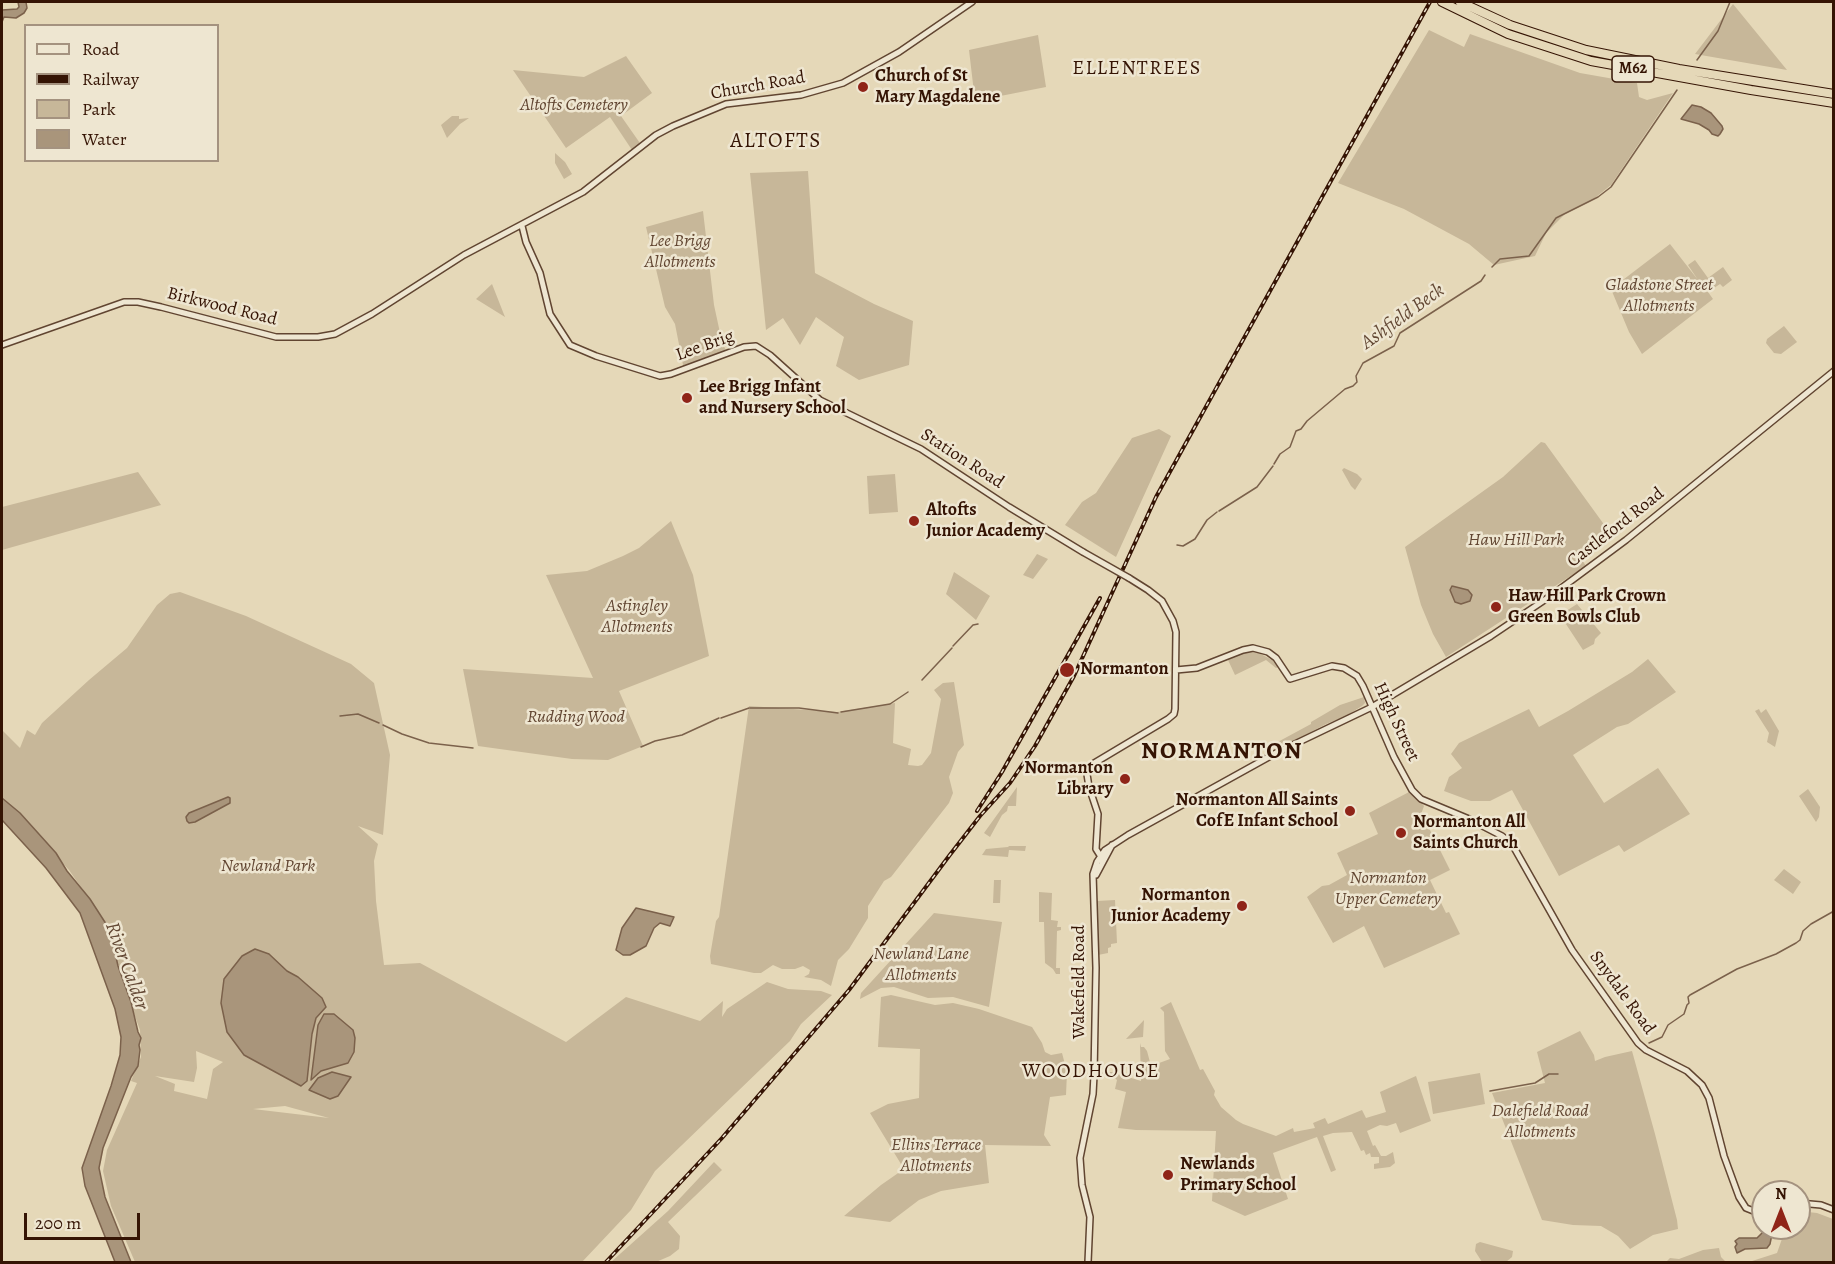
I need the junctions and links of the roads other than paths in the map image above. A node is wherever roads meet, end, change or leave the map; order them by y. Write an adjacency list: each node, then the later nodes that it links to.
1 (972, 2): 6 (street, Church Road)
2 (1442, 2): 5 (highway, M62)
3 (1460, 2): 4 (highway, M62)
4 (1833, 94)
5 (1833, 105)
6 (522, 226): 7 (street, Birkwood Road); 9 (street, Lee Brig)
7 (2, 345)
8 (1833, 371): 11 (street, Castleford Road)
9 (820, 400): 10 (street, Station Road, bridge)
10 (1176, 670): 11 (street, High Street); 13 (street, Station Road)
11 (1372, 707): 12 (street, High Street); 14 (street, Castleford Road)
12 (1432, 804): 19 (street, Snydale Road)
13 (1097, 846): 14 (street); 15 (street); 16 (street)
14 (1110, 846): 15 (street)
15 (1103, 857): 16 (street); 17 (street)
16 (1094, 869): 17 (street, Wakefield Road)
17 (1094, 878): 21 (street, Wakefield Road)
18 (1811, 1204): 20 (street)
19 (1751, 1210)
20 (1833, 1210)
21 (1088, 1263)

